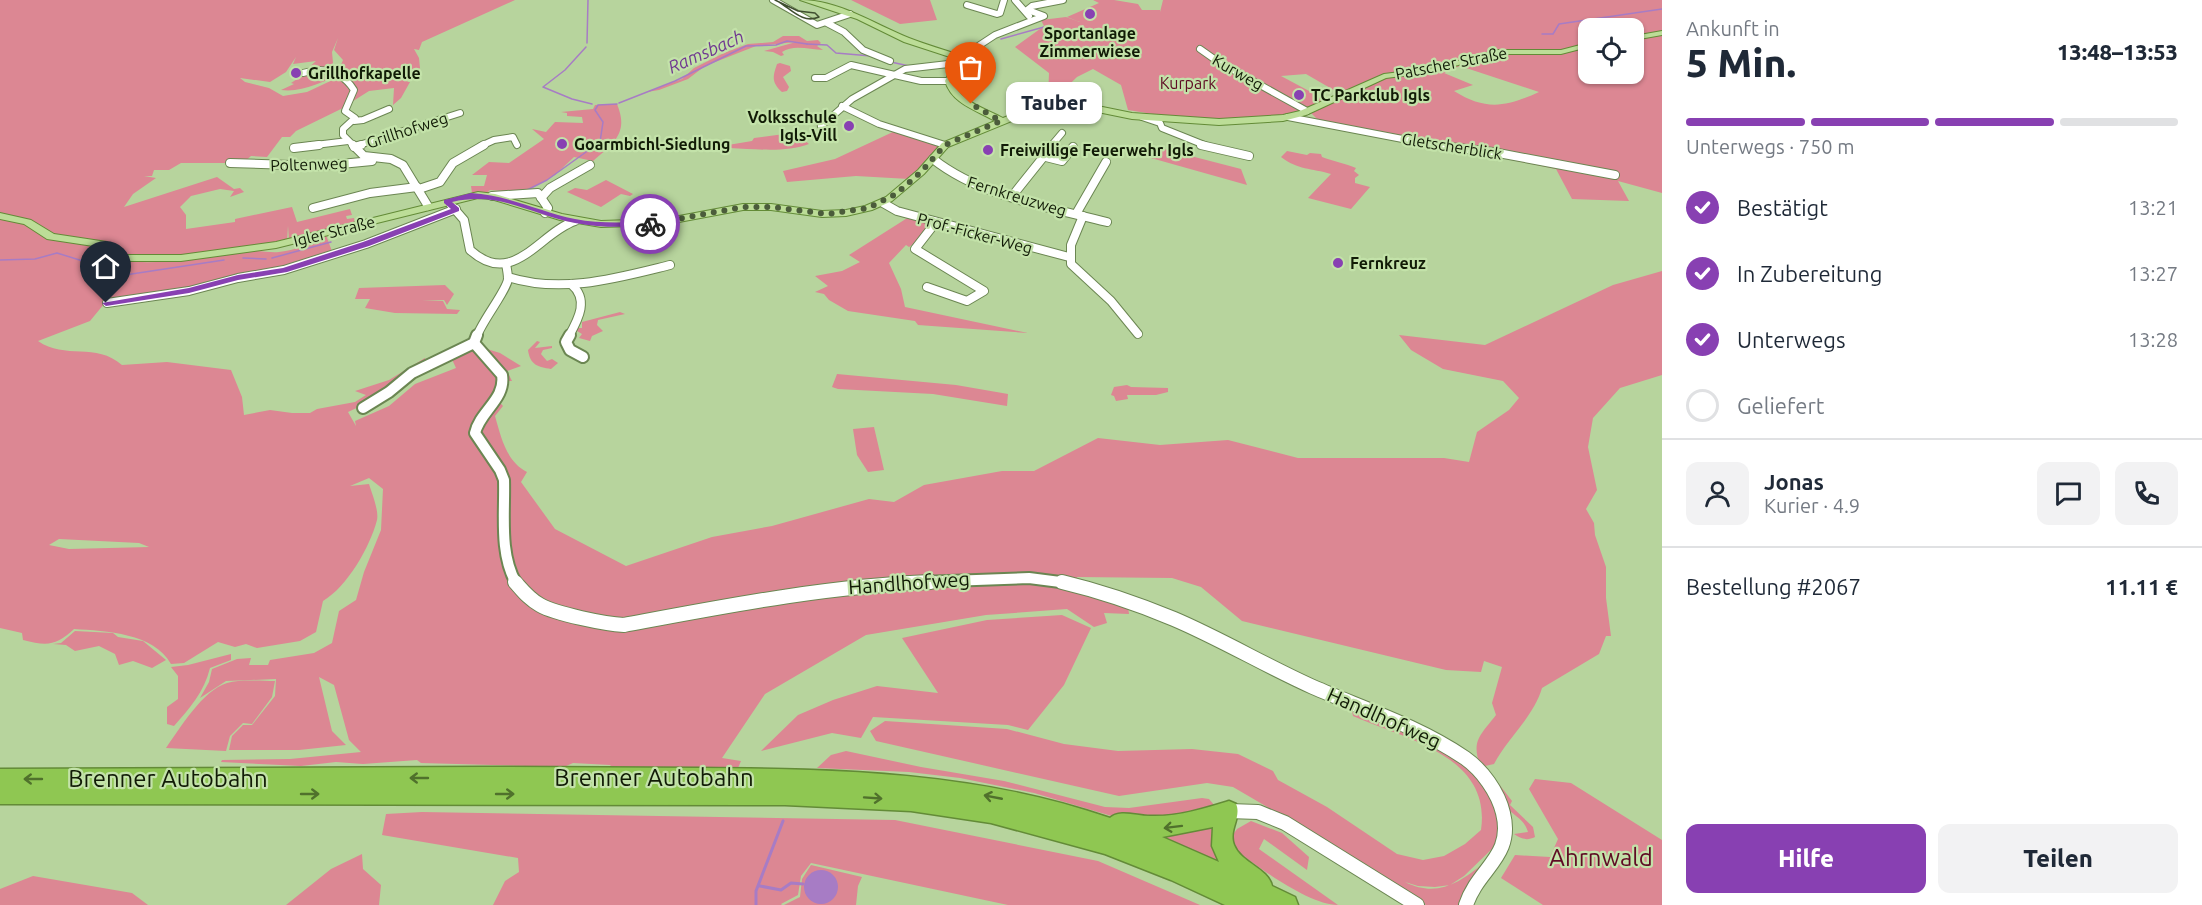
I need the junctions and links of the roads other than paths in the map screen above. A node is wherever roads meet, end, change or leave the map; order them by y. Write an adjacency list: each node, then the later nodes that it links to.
1 (773, 0): 10 (street)
2 (803, 0): 8 (main road)
3 (1004, 0): 6 (street)
4 (1015, 0): 7 (street)
5 (1063, 0): 7 (street)
6 (967, 5)
7 (1026, 10): 9 (street); 9 (street)
8 (850, 14): 10 (street); 16 (main road)
9 (1030, 21): 16 (street)
10 (827, 23): 15 (street)
11 (1662, 33): 12 (main road)
12 (1644, 36)
13 (1578, 48): 23 (main road, Patscher Straße)
14 (1200, 49): 23 (street, Kurweg)
15 (890, 61)
16 (958, 61): 18 (street); 20 (main road)
17 (303, 73): 27 (street, Grillhofweg)
18 (895, 75): 19 (street); 20 (street); 21 (street)
19 (814, 78)
20 (949, 81): 28 (main road)
21 (842, 106): 29 (street); 33 (street)
22 (389, 109): 27 (street)
23 (1307, 111): 26 (main road, Patscher Straße)
24 (460, 114): 34 (street, Grillhofweg)
25 (1142, 117): 26 (main road, Patscher Straße); 28 (main road, Patscher Straße); 38 (street, Patscher Straße)
26 (1288, 117): 44 (street, Gletscherblick)
27 (354, 121): 34 (street, Grillhofweg)
28 (1001, 121): 33 (main road, Igler Straße)
29 (821, 126)
30 (436, 127): 34 (street, Grillhofweg)
31 (1062, 134): 37 (street)
32 (517, 145): 45 (street)
33 (945, 145): 40 (main road, Igler Straße)
34 (354, 147): 36 (street, Grillhofweg); 39 (street, Grillhofweg)
35 (1073, 147): 37 (street)
36 (294, 148)
37 (1042, 156): 46 (street)
38 (1249, 156)
39 (387, 159): 41 (street, Poltenweg); 45 (street, Grillhofweg)
40 (933, 159): 46 (street, Fernkreuzweg); 50 (main road, Igler Straße)
41 (230, 162)
42 (1106, 162): 55 (street)
43 (590, 165): 48 (street)
44 (1615, 175)
45 (418, 188): 51 (street, Grillhofweg); 52 (street)
46 (1013, 195): 55 (street, Fernkreuzweg)
47 (492, 196): 48 (street); 49 (main road, Igler Straße); 54 (main road, Igler Straße)
48 (541, 198): 54 (street)
49 (446, 201): 51 (main road, Igler Straße); 53 (street)
50 (883, 203): 57 (main road, Igler Straße); 58 (street, Prof.-Ficker-Weg)
51 (428, 206): 56 (main road, Igler Straße)
52 (313, 208)
53 (456, 209): 61 (street); 66 (street)
54 (545, 213): 57 (main road, Igler Straße)
55 (1079, 215): 59 (street, Fernkreuzweg); 60 (street)
56 (0, 216)
57 (559, 222): 61 (street)
58 (936, 222): 60 (street, Prof.-Ficker-Weg); 65 (street)
59 (1107, 222)
60 (1069, 257): 67 (street)
61 (506, 264): 63 (street)
62 (670, 265): 64 (street)
63 (508, 277): 64 (street); 68 (street)
64 (571, 284): 69 (street)
65 (927, 287)
66 (106, 303)
67 (1138, 334)
68 (474, 343): 70 (street); 81 (street, Handlhofweg)
69 (583, 357)
70 (363, 408)
71 (0, 779): 72 (highway, Brenner Autobahn, one-way to 71)
72 (789, 787): 73 (highway, Brenner Autobahn, one-way to 72); 74 (highway, Brenner Autobahn, one-way to 72); 76 (highway, Brenner Autobahn, one-way to 76)
73 (0, 794)
74 (1050, 810): 75 (highway, one-way to 74); 79 (highway, Brenner Autobahn)
75 (1229, 811): 79 (highway); 80 (street)
76 (1199, 881): 77 (highway); 78 (highway, Brenner Autobahn)
77 (1233, 905)
78 (1249, 905)
79 (1288, 905)
80 (1417, 905)
81 (1466, 905)

